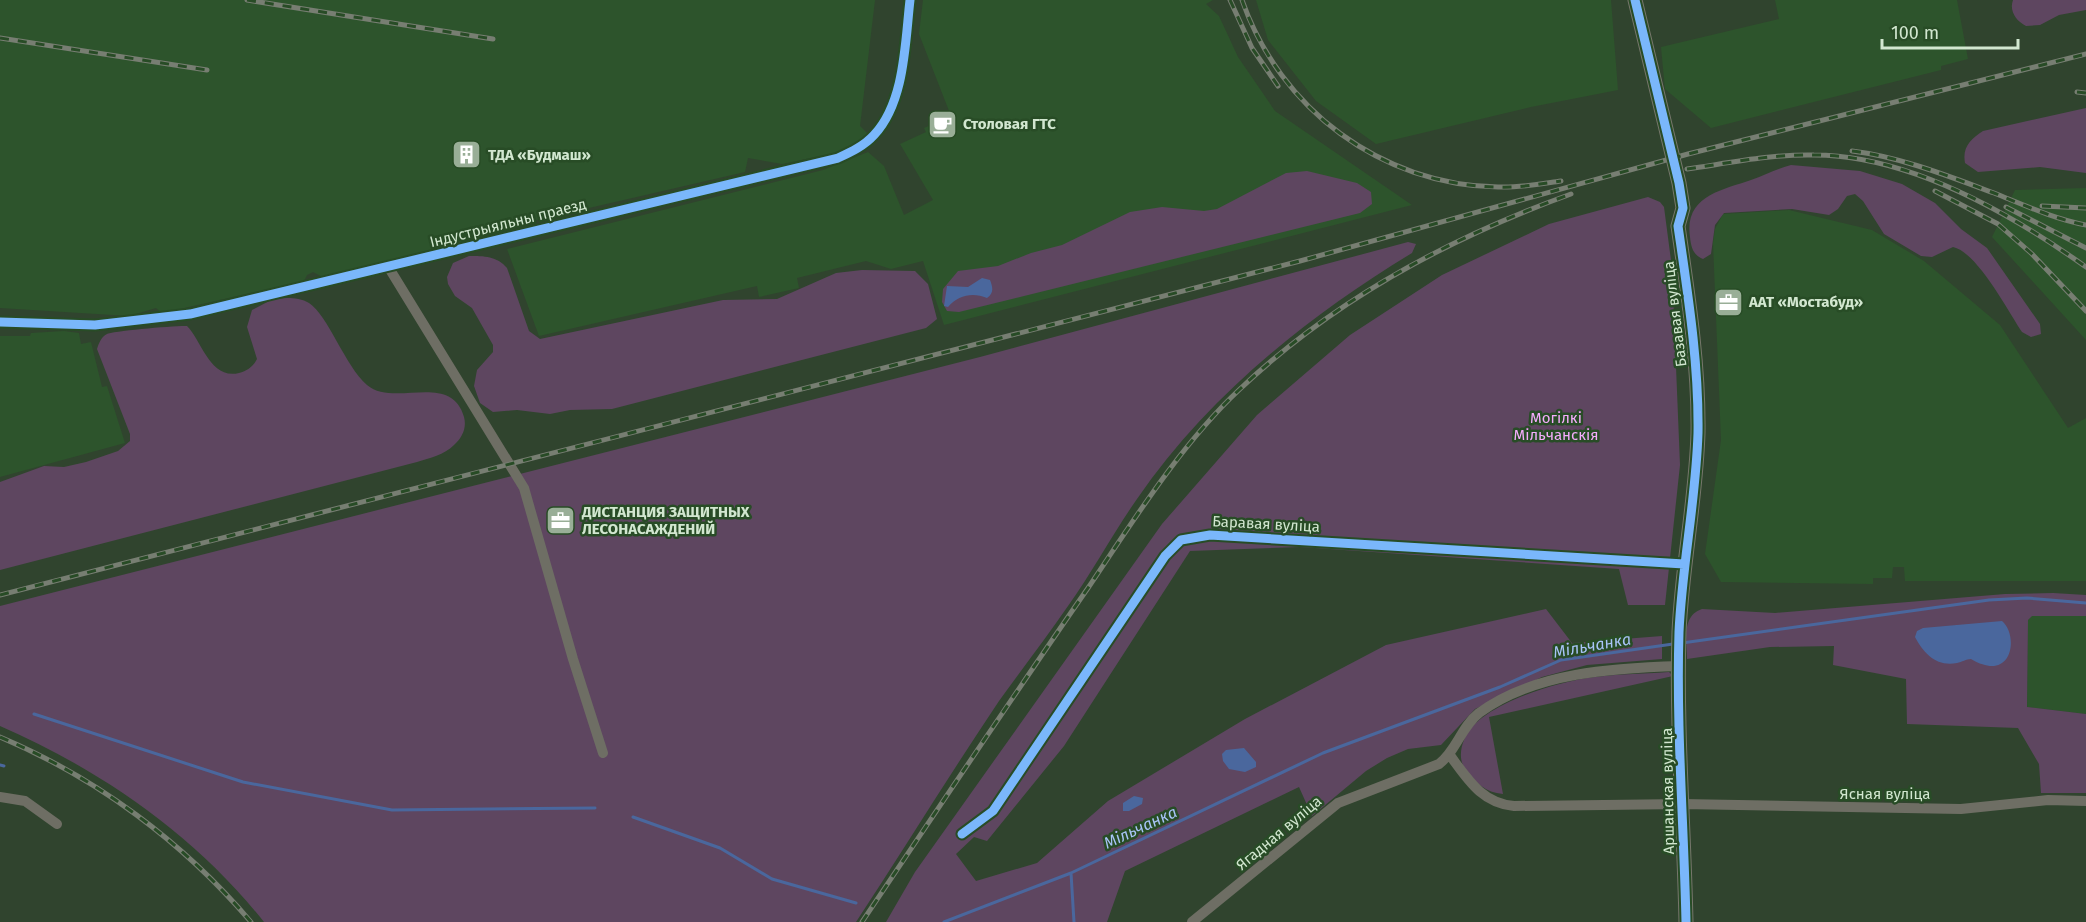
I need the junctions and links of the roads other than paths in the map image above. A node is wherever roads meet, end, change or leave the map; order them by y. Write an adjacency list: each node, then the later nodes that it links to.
1 (910, 0): 3 (street, Індустрыяльны праезд)
2 (1635, 0): 5 (street, Базавая вуліца)
3 (388, 268): 4 (street, Індустрыяльны праезд); 8 (street)
4 (0, 322)
5 (1684, 564): 6 (street, Базавая вуліца); 14 (street, Баравая вуліца)
6 (1679, 630): 7 (street, Аршанская вуліца)
7 (1680, 663): 9 (street, Ягадная вуліца); 12 (street, Аршанская вуліца)
8 (603, 753)
9 (1449, 754): 12 (street, Ясная вуліца); 15 (street, Ягадная вуліца)
10 (0, 797): 13 (street)
11 (2086, 801): 12 (street, Ясная вуліца)
12 (1683, 804): 16 (street, Аршанская вуліца)
13 (57, 825)
14 (962, 834)
15 (1192, 922)
16 (1686, 922)

